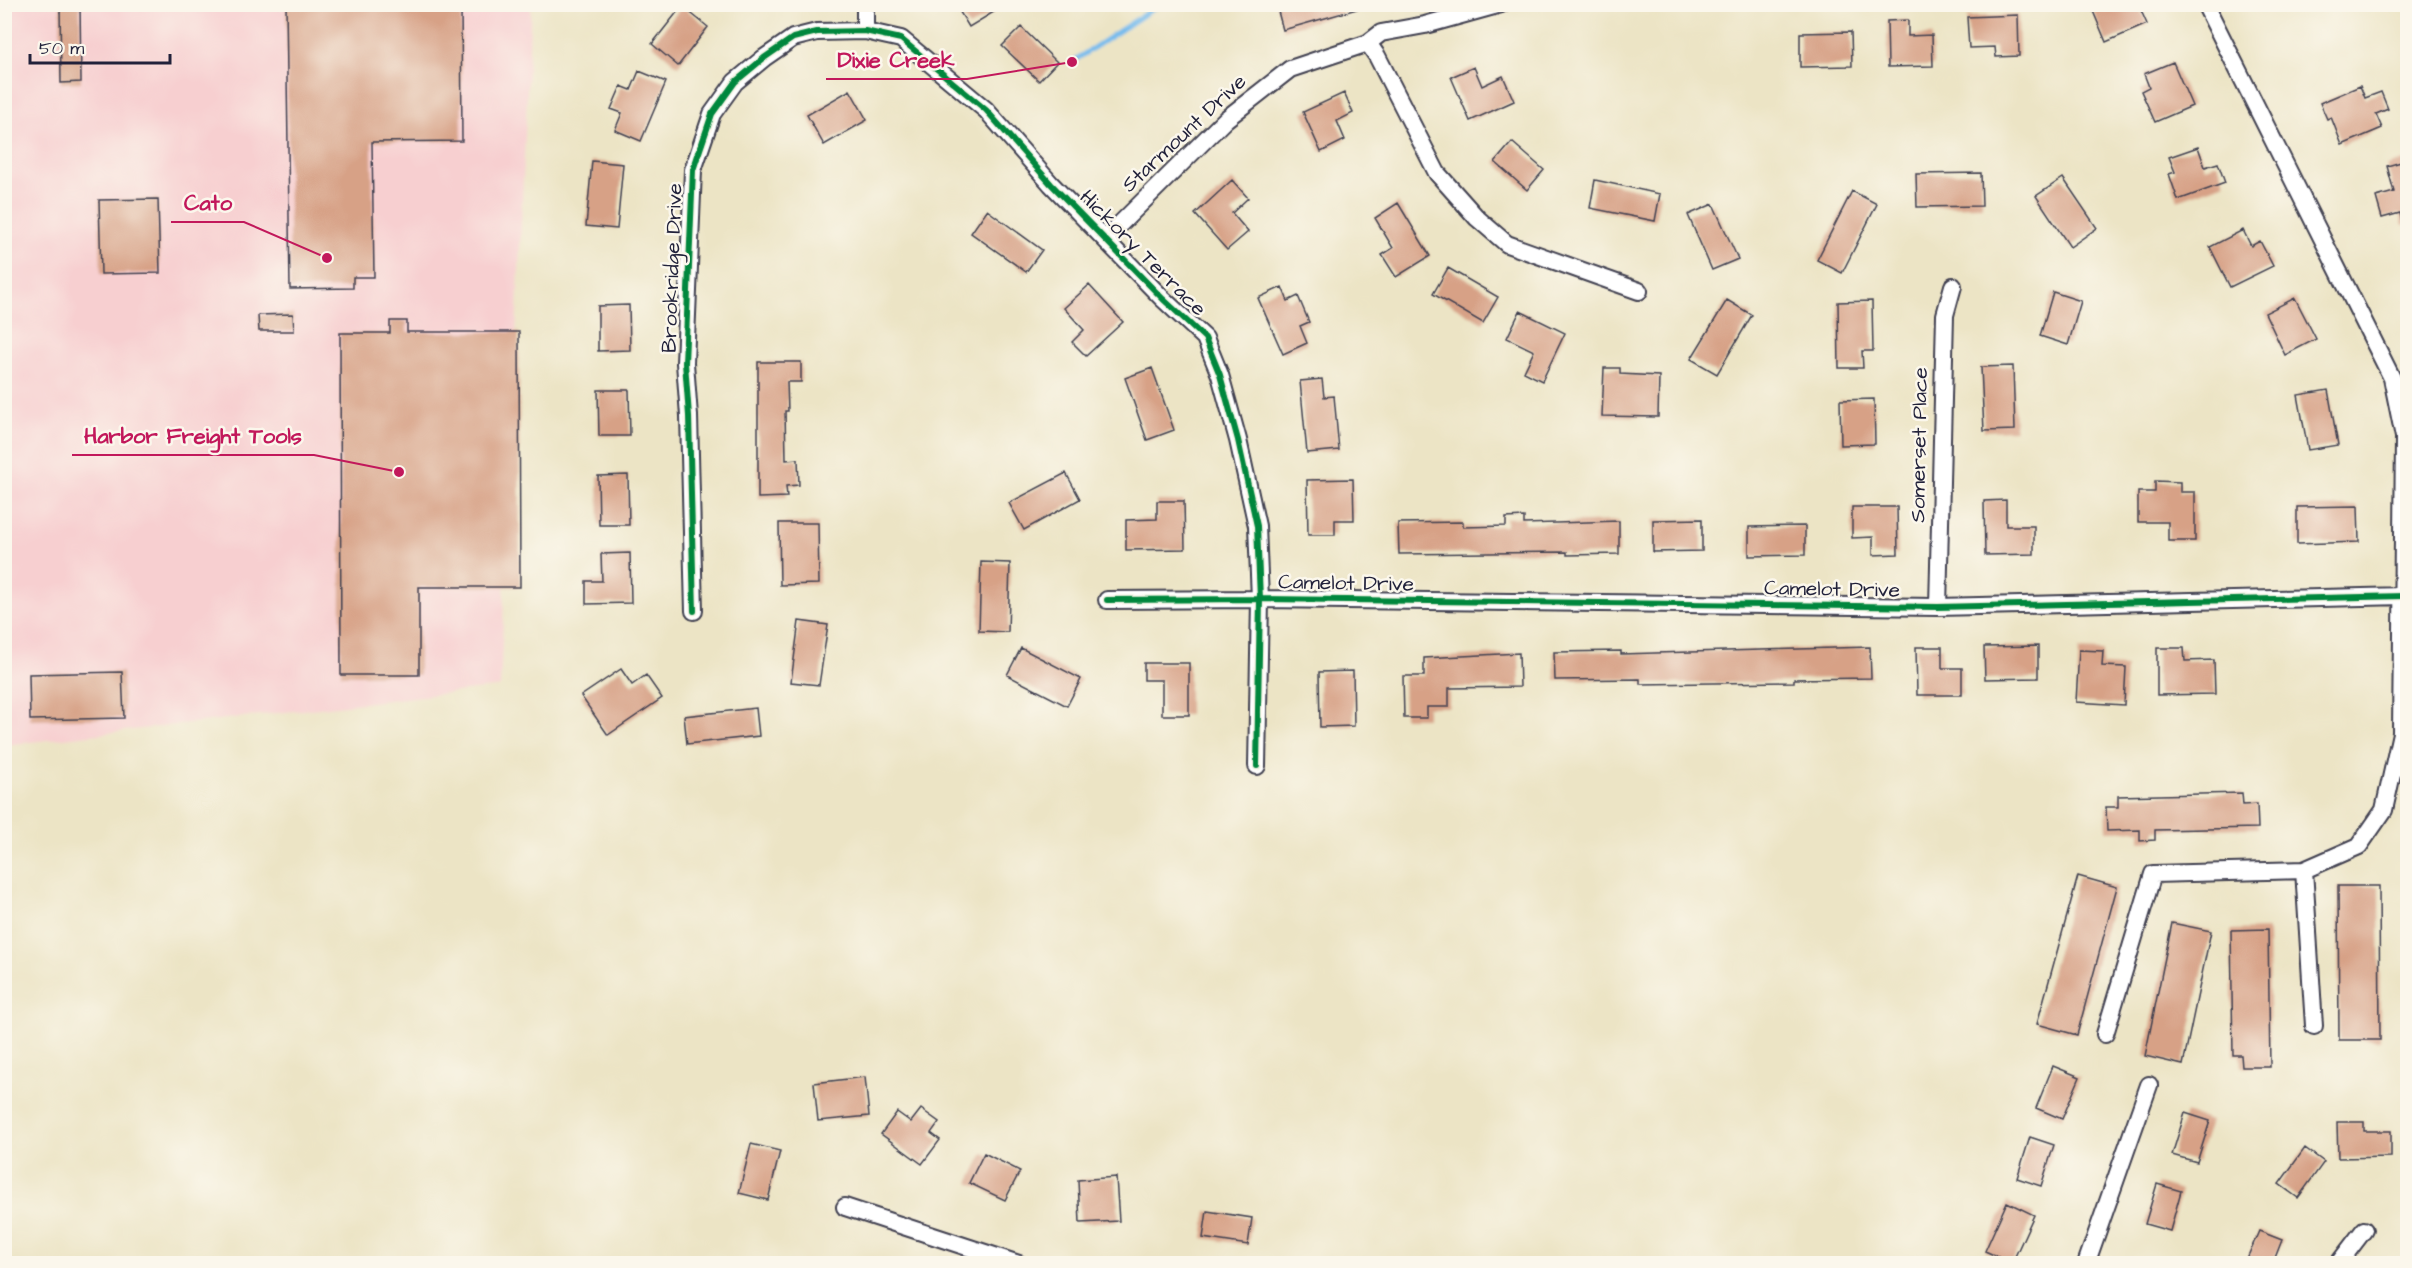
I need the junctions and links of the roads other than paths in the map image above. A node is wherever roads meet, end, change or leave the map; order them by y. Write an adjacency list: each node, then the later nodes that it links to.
1 (864, 4): 4 (street)
2 (1501, 4): 5 (street, Starmount Drive)
3 (2205, 4): 9 (street)
4 (865, 31): 6 (street, Hickory Terrace); 13 (street, Brookridge Drive)
5 (1368, 44): 6 (street, Starmount Drive); 8 (street)
6 (1105, 239): 10 (street, Hickory Terrace)
7 (1953, 286): 12 (street, Somerset Place)
8 (1639, 291)
9 (2404, 596): 12 (street, Camelot Drive); 15 (street)
10 (1260, 599): 11 (street, Camelot Drive); 12 (street, Camelot Drive); 14 (street, Hickory Terrace)
11 (1107, 600)
12 (1938, 607)
13 (694, 611)
14 (1257, 766)
15 (2304, 870): 16 (street); 17 (street)
16 (2314, 1026)
17 (2105, 1034)
18 (2149, 1085): 22 (street)
19 (845, 1207): 21 (street)
20 (2364, 1230): 23 (street)
21 (1019, 1263)
22 (2086, 1263)
23 (2338, 1263)

